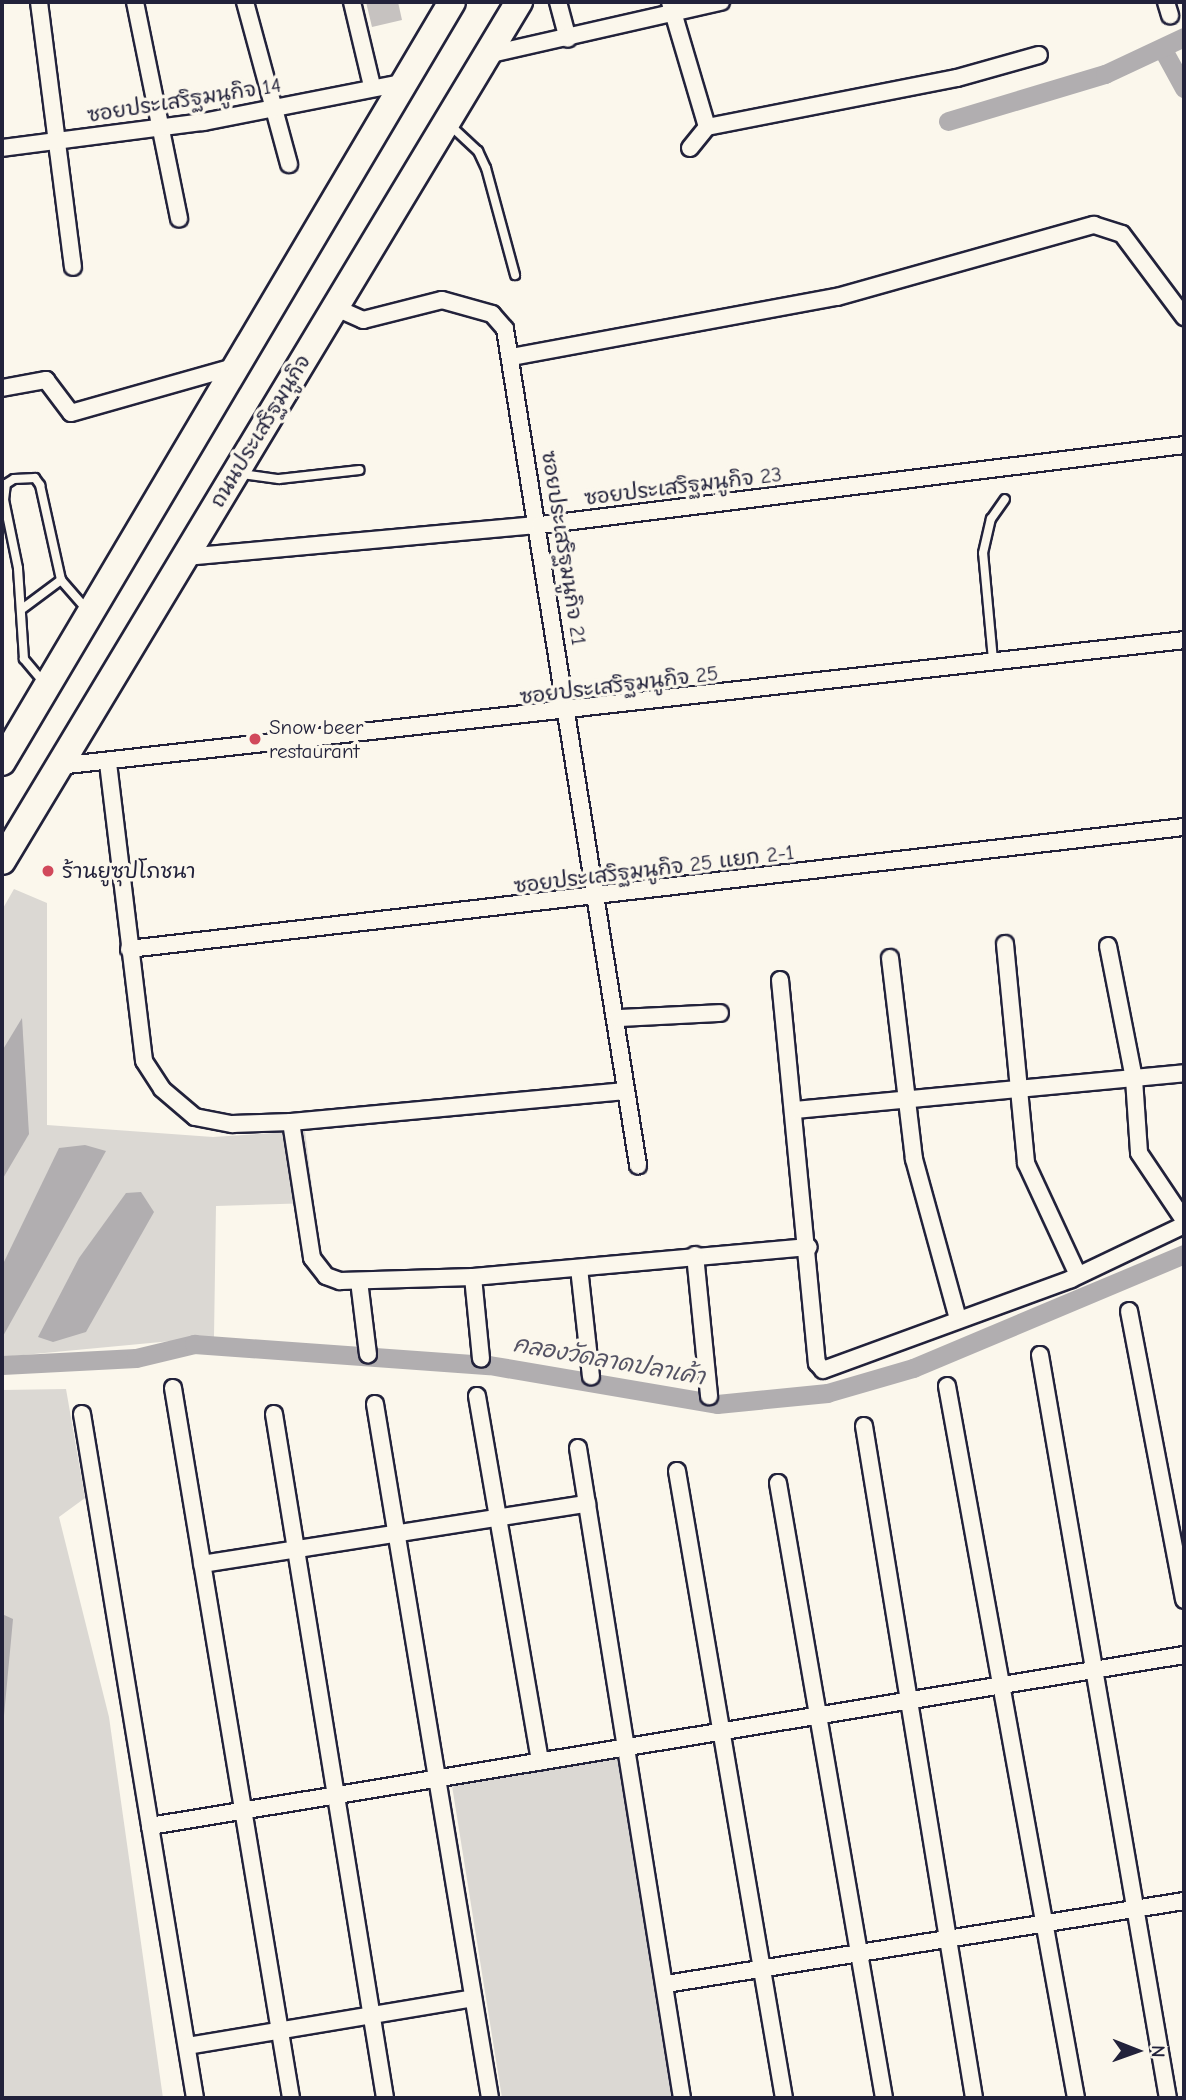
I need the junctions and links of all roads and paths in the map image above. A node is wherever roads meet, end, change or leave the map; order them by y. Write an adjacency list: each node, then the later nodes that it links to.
1 (38, 2): 19 (street)
2 (135, 2): 18 (street)
3 (245, 2): 15 (street)
4 (352, 2): 14 (street)
5 (452, 2): 13 (main road)
6 (519, 2): 11 (main road, ถนนประเสริฐมนูกิจ)
7 (558, 2): 10 (street)
8 (721, 2): 9 (street)
9 (671, 7): 10 (street); 17 (street)
10 (568, 39): 11 (street)
11 (487, 55): 16 (main road, ถนนประเสริฐมนูกิจ)
12 (1039, 55): 17 (street)
13 (410, 82): 14 (street, ซอยประเสริฐมนูกิจ 14); 29 (main road)
14 (372, 86): 15 (street, ซอยประเสริฐมนูกิจ 14)
15 (274, 108): 18 (street, ซอยประเสริฐมนูกิจ 14); 22 (street)
16 (446, 121): 25 (lane); 26 (main road, ถนนประเสริฐมนูกิจ)
17 (707, 127): 21 (street)
18 (161, 128): 19 (street, ซอยประเสริฐมนูกิจ 14); 23 (street)
19 (57, 140): 20 (street, ซอยประเสริฐมนูกิจ 14); 24 (street)
20 (2, 148)
21 (690, 148)
22 (289, 164)
23 (179, 219)
24 (73, 267)
25 (515, 275)
26 (334, 307): 28 (street, ซอยประเสริฐมนูกิจ 21); 33 (main road, ถนนประเสริฐมนูกิจ)
27 (1184, 317): 28 (street)
28 (512, 357): 35 (street, ซอยประเสริฐมนูกิจ 21)
29 (240, 365): 30 (street); 39 (main road)
30 (2, 388)
31 (1184, 445): 35 (street, ซอยประเสริฐมนูกิจ 23)
32 (359, 470): 33 (lane)
33 (235, 473): 36 (main road, ถนนประเสริฐมนูกิจ)
34 (1005, 499): 41 (lane)
35 (540, 525): 36 (street, ซอยประเสริฐมนูกิจ 23); 43 (street, ซอยประเสริฐมนูกิจ 21)
36 (185, 557): 46 (main road, ถนนประเสริฐมนูกิจ)
37 (61, 580): 38 (lane); 38 (lane); 39 (lane)
38 (22, 609): 42 (lane)
39 (91, 613): 42 (main road)
40 (1184, 640): 41 (street, ซอยประเสริฐมนูกิจ 25)
41 (993, 660): 43 (street, ซอยประเสริฐมนูกิจ 25)
42 (48, 685): 44 (main road)
43 (569, 713): 45 (street, ซอยประเสริฐมนูกิจ 25); 49 (street, ซอยประเสริฐมนูกิจ 21)
44 (2, 762)
45 (108, 763): 46 (street, ซอยประเสริฐมนูกิจ 25); 52 (street)
46 (58, 766): 48 (main road, ถนนประเสริฐมนูกิจ)
47 (1184, 827): 49 (street, ซอยประเสริฐมนูกิจ 25 แยก 2-1)
48 (2, 861)
49 (599, 897): 52 (street, ซอยประเสริฐมนูกิจ 25 แยก 2-1); 56 (street, ซอยประเสริฐมนูกิจ 21)
50 (1005, 944): 60 (street)
51 (1108, 946): 58 (street)
52 (129, 949): 63 (street)
53 (890, 958): 61 (street)
54 (780, 980): 62 (street)
55 (720, 1013): 56 (street)
56 (618, 1018): 59 (street, ซอยประเสริฐมนูกิจ 21)
57 (1184, 1073): 58 (street)
58 (1134, 1079): 60 (street); 65 (street)
59 (626, 1091): 63 (street); 64 (street, ซอยประเสริฐมนูกิจ 21)
60 (1014, 1092): 61 (street); 69 (street)
61 (906, 1103): 62 (street); 73 (street)
62 (795, 1110): 66 (street)
63 (291, 1122): 71 (street)
64 (638, 1166)
65 (1184, 1222): 69 (street)
66 (809, 1247): 67 (street); 73 (street)
67 (695, 1255): 68 (street); 81 (street)
68 (579, 1268): 70 (street); 77 (street)
69 (1078, 1275): 73 (street)
70 (473, 1277): 71 (street); 76 (street)
71 (359, 1281): 74 (street)
72 (1129, 1311): 94 (street)
73 (958, 1319)
74 (368, 1354)
75 (1040, 1355): 96 (street)
76 (481, 1359)
77 (591, 1376)
78 (947, 1387): 97 (street)
79 (173, 1388): 93 (street)
80 (477, 1396): 90 (street)
81 (709, 1396)
82 (375, 1404): 91 (street)
83 (82, 1414): 106 (street)
84 (274, 1414): 92 (street)
85 (864, 1426): 98 (street)
86 (578, 1448): 89 (street)
87 (677, 1471): 100 (street)
88 (778, 1483): 99 (street)
89 (587, 1504): 90 (street); 101 (street)
90 (498, 1516): 91 (street); 102 (street)
91 (396, 1531): 92 (street); 103 (street)
92 (296, 1547): 93 (street); 104 (street)
93 (202, 1564): 105 (street)
94 (1184, 1600)
95 (1184, 1655): 96 (street)
96 (1098, 1669): 97 (street); 108 (street)
97 (1003, 1689): 98 (street); 109 (street)
98 (907, 1703): 99 (street); 110 (street)
99 (818, 1719): 100 (street); 111 (street)
100 (722, 1735): 101 (street); 112 (street)
101 (623, 1751): 102 (street); 113 (street)
102 (540, 1762): 103 (street)
103 (438, 1777): 104 (street); 114 (street)
104 (337, 1795): 105 (street); 115 (street)
105 (243, 1810): 106 (street); 116 (street)
106 (150, 1826): 117 (street)
107 (1184, 1901): 108 (street)
108 (1140, 1911): 109 (street); 127 (street)
109 (1044, 1926): 110 (street); 126 (street)
110 (951, 1941): 111 (street); 125 (street)
111 (862, 1957): 112 (street); 124 (street)
112 (763, 1972): 113 (street); 123 (street)
113 (666, 1984): 122 (street)
114 (473, 1998): 115 (street); 121 (street)
115 (370, 2015): 116 (street); 120 (street)
116 (280, 2028): 117 (street); 119 (street)
117 (187, 2046): 118 (street)
118 (195, 2098)
119 (291, 2098)
120 (385, 2098)
121 (490, 2098)
122 (682, 2098)
123 (785, 2098)
124 (884, 2098)
125 (974, 2098)
126 (1076, 2098)
127 (1168, 2098)

